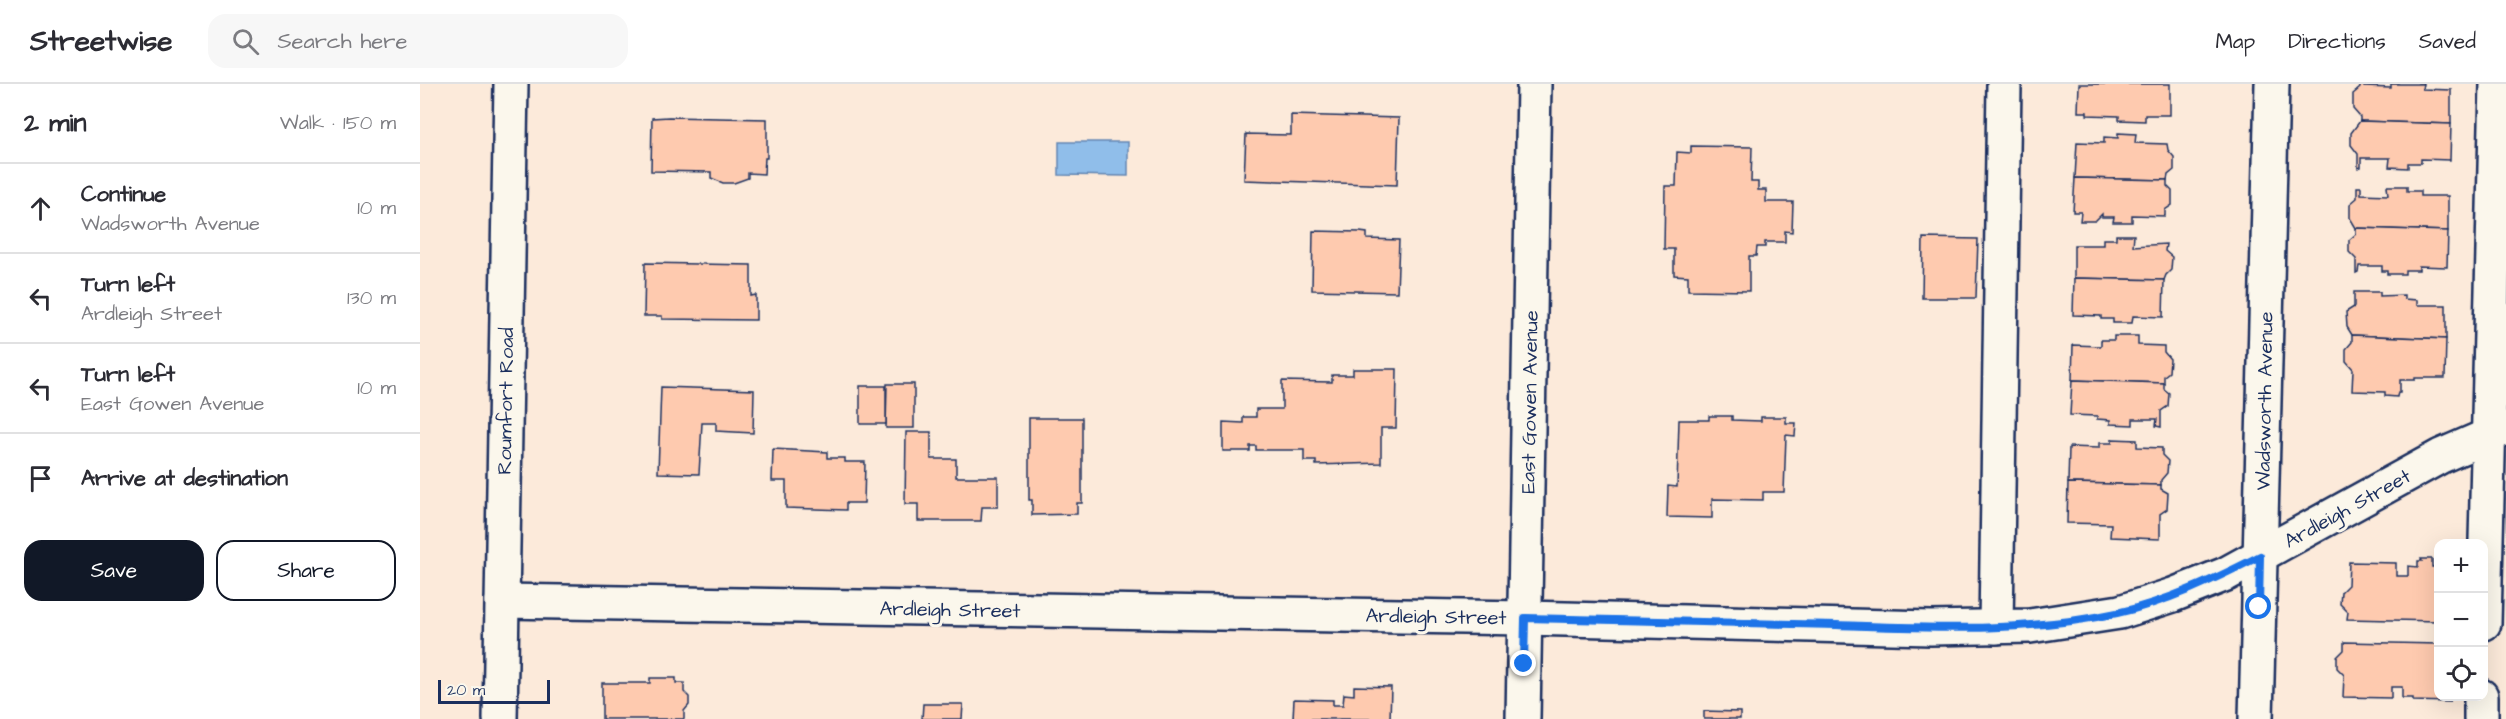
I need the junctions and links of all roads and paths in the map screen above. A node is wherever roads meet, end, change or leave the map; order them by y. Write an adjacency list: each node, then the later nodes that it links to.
1 (511, 84): 9 (street, Roumfort Road)
2 (1534, 84): 10 (street, East Gowen Avenue)
3 (2004, 84): 11 (street)
4 (2272, 84): 7 (street, Wadsworth Avenue)
5 (2498, 84): 6 (street)
6 (2498, 431): 7 (street, Ardleigh Street); 8 (street)
7 (2260, 556): 11 (street, Ardleigh Street); 15 (street, Wadsworth Avenue)
8 (2486, 593)
9 (502, 601): 10 (street, Ardleigh Street); 13 (street, Roumfort Road)
10 (1525, 618): 11 (street, Ardleigh Street); 14 (street, East Gowen Avenue)
11 (1996, 627)
12 (2481, 701): 16 (street)
13 (500, 719)
14 (1523, 719)
15 (2256, 719)
16 (2481, 719)

